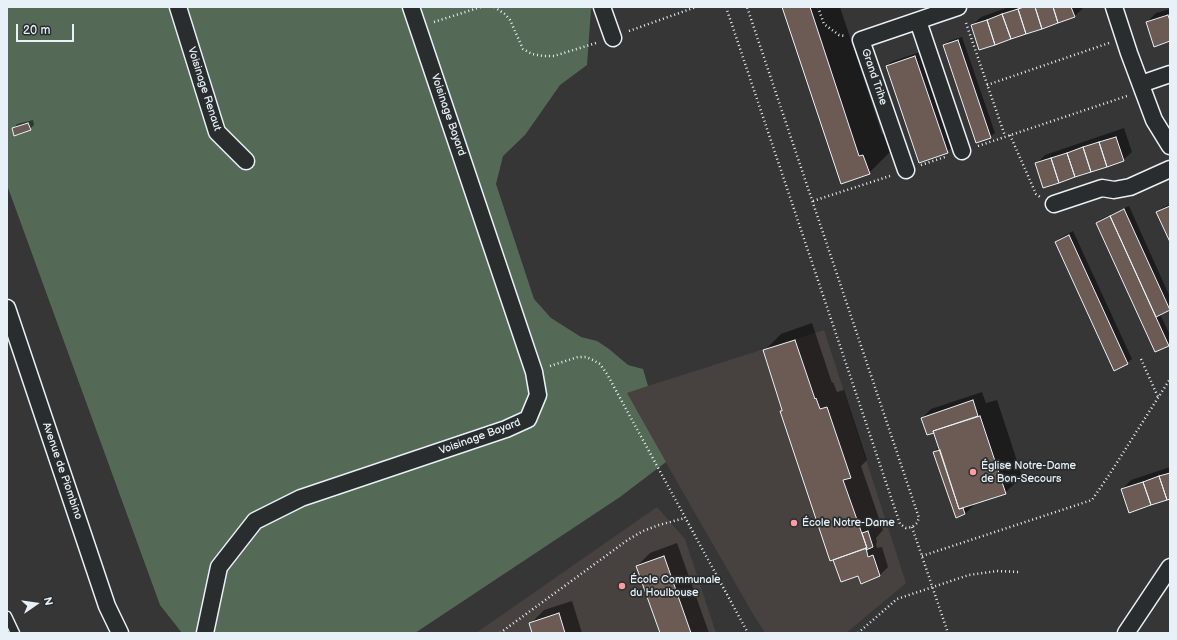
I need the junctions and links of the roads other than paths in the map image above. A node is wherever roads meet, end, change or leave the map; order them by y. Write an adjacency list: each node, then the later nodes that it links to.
1 (178, 7): 12 (street, Voisinage Renaut)
2 (411, 7): 21 (street, Voisinage Bayard)
3 (602, 7): 7 (street)
4 (958, 7): 6 (street, Grand Trihe)
5 (1114, 7): 9 (street)
6 (918, 20): 11 (street); 14 (street, Grand Trihe)
7 (612, 38)
8 (1170, 74): 9 (street)
9 (1142, 87): 10 (street)
10 (1170, 146)
11 (962, 151)
12 (246, 161)
13 (1170, 169): 15 (street)
14 (906, 170)
15 (1054, 204)
16 (7, 308): 20 (street, Avenue de Piombino)
17 (1170, 566): 22 (street)
18 (7, 616): 19 (lane)
19 (16, 633)
20 (120, 633)
21 (205, 633)
22 (1126, 633)

